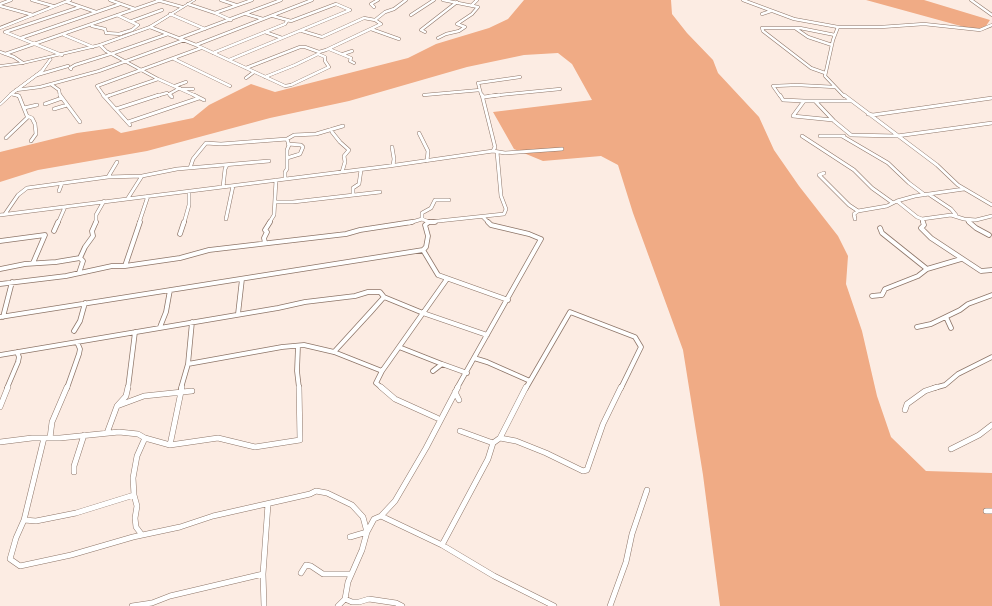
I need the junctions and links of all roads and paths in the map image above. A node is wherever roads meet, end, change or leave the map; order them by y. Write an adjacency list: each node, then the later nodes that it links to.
1 (11, 0): 23 (street)
2 (32, 0): 26 (street)
3 (70, 0): 18 (street)
4 (110, 0): 21 (street)
5 (154, 0): 19 (street)
6 (195, 0): 22 (street)
7 (221, 0): 24 (street)
8 (252, 0): 24 (street)
9 (281, 0): 37 (street)
10 (312, 0): 44 (street)
11 (378, 0): 29 (street)
12 (405, 0): 47 (street)
13 (434, 0): 41 (street)
14 (443, 0): 20 (street)
15 (476, 0): 25 (street)
16 (743, 0): 32 (street)
17 (971, 0): 42 (street)
18 (66, 1): 26 (street); 27 (street)
19 (158, 1): 28 (street); 30 (street)
20 (457, 2): 25 (street); 62 (street)
21 (120, 4): 30 (street); 34 (street)
22 (188, 4): 28 (street); 35 (street)
23 (0, 5): 39 (street)
24 (237, 5): 35 (street)
25 (472, 5): 70 (street)
26 (53, 6): 33 (street)
27 (80, 7): 34 (street); 43 (street)
28 (182, 7): 36 (street)
29 (374, 7)
30 (135, 9): 40 (street)
31 (162, 10): 48 (street)
32 (771, 11): 38 (street); 50 (street)
33 (43, 12): 39 (street); 43 (street)
34 (96, 12): 67 (street)
35 (215, 13): 45 (street)
36 (170, 14): 54 (street); 57 (street)
37 (246, 14): 45 (street); 46 (street)
38 (762, 14)
39 (33, 15): 56 (street)
40 (117, 15): 48 (street); 52 (street)
41 (411, 15)
42 (992, 15)
43 (52, 16): 60 (street)
44 (273, 16): 46 (street); 49 (street)
45 (231, 20): 57 (street)
46 (262, 20): 76 (street)
47 (375, 20): 58 (street); 59 (street)
48 (132, 21): 63 (street)
49 (287, 21): 59 (street); 61 (street)
50 (802, 21): 53 (street); 55 (street)
51 (992, 25): 55 (street)
52 (89, 26): 63 (street); 65 (street)
53 (795, 26): 66 (street); 77 (street); 101 (street)
54 (150, 27): 64 (street); 68 (street)
55 (838, 27): 66 (street)
56 (0, 28): 60 (street)
57 (205, 29): 69 (street)
58 (371, 29): 72 (street); 80 (street)
59 (302, 30): 71 (street)
60 (5, 32): 67 (street)
61 (265, 32): 71 (street); 83 (street)
62 (426, 32)
63 (119, 34): 68 (street)
64 (168, 34): 69 (street); 86 (street)
65 (65, 35): 74 (street); 78 (street)
66 (835, 35): 77 (street)
67 (21, 38): 74 (street)
68 (120, 38): 75 (street)
69 (180, 38): 73 (street)
70 (438, 38)
71 (282, 39): 93 (street)
72 (399, 39)
73 (184, 40): 76 (street); 94 (street)
74 (35, 44): 85 (street); 88 (street)
75 (100, 45): 78 (street); 86 (street)
76 (196, 45): 79 (street)
77 (832, 45): 101 (street)
78 (93, 47): 88 (street)
79 (201, 48): 83 (street); 89 (street)
80 (329, 49): 84 (street); 87 (street)
81 (352, 51): 87 (street)
82 (0, 52): 85 (street)
83 (213, 53): 93 (street)
84 (319, 53): 98 (street); 104 (street); 104 (street)
85 (7, 54): 95 (street)
86 (111, 54): 94 (street); 102 (street)
87 (341, 54): 91 (street)
88 (62, 55): 90 (street)
89 (176, 57): 99 (street); 109 (street)
90 (50, 58): 95 (street); 102 (street)
91 (351, 58): 92 (street); 96 (street)
92 (356, 58)
93 (229, 60): 98 (street)
94 (127, 62): 99 (street); 108 (street)
95 (23, 63): 97 (street)
96 (354, 63)
97 (0, 66)
98 (246, 68): 100 (street)
99 (143, 70): 106 (street); 120 (street)
100 (254, 72): 104 (street); 105 (street)
101 (825, 74): 111 (street)
102 (37, 75): 115 (street)
103 (520, 76): 116 (street)
104 (264, 77)
105 (246, 78)
106 (158, 79): 110 (street); 120 (street)
107 (186, 82): 110 (street)
108 (54, 84): 115 (street); 123 (street)
109 (230, 86)
110 (175, 87): 112 (street)
111 (835, 87): 127 (street); 128 (street)
112 (181, 89): 113 (street); 121 (street); 124 (street)
113 (193, 89)
114 (560, 89): 122 (street)
115 (16, 90): 118 (street)
116 (480, 90): 119 (street); 122 (street)
117 (168, 93): 136 (street)
118 (11, 94): 131 (street); 134 (street)
119 (424, 95)
120 (106, 97): 136 (street)
121 (172, 97)
122 (484, 97): 158 (street)
123 (62, 98): 130 (street); 133 (street)
124 (199, 98): 126 (street); 141 (street)
125 (992, 98): 137 (street)
126 (204, 100)
127 (804, 101): 129 (street); 139 (street)
128 (852, 101): 129 (street); 137 (street)
129 (816, 102): 139 (street)
130 (45, 104)
131 (0, 105)
132 (37, 105): 134 (street)
133 (66, 105): 135 (street); 140 (street)
134 (24, 108): 138 (street)
135 (54, 109)
136 (116, 109): 141 (street)
137 (873, 116): 151 (street)
138 (28, 117): 152 (street); 154 (street)
139 (833, 120): 150 (street)
140 (80, 122)
141 (128, 122): 143 (street)
142 (992, 123): 151 (street)
143 (130, 125)
144 (344, 126): 145 (street)
145 (332, 129): 153 (street); 168 (street)
146 (419, 133): 162 (street)
147 (802, 136): 189 (street)
148 (820, 136): 149 (street)
149 (842, 136): 150 (street); 182 (street)
150 (852, 136): 151 (street)
151 (896, 136): 177 (street)
152 (6, 138)
153 (287, 139): 155 (street); 166 (street)
154 (31, 141)
155 (288, 144): 160 (street); 160 (street)
156 (392, 147): 165 (street)
157 (562, 148): 159 (street)
158 (493, 151): 159 (street); 162 (street)
159 (497, 152): 199 (street)
160 (287, 158): 172 (street)
161 (269, 161): 164 (street)
162 (427, 161): 165 (street)
163 (117, 162): 171 (street)
164 (227, 165): 166 (street); 176 (street)
165 (393, 165): 167 (street)
166 (190, 168): 170 (street)
167 (361, 170): 168 (street); 181 (street)
168 (342, 172): 172 (street)
169 (824, 173): 192 (street)
170 (142, 176): 171 (street); 185 (street)
171 (108, 177): 174 (street)
172 (285, 179): 173 (street)
173 (276, 180): 175 (street); 188 (street)
174 (62, 183): 179 (street); 193 (street)
175 (233, 186): 176 (street); 200 (street)
176 (223, 187): 178 (street)
177 (964, 188): 183 (street); 190 (street)
178 (189, 190): 184 (street); 195 (street)
179 (59, 191)
180 (380, 192): 181 (street)
181 (353, 194): 188 (street)
182 (925, 195): 183 (street); 189 (street)
183 (930, 195): 197 (street)
184 (148, 196): 185 (street); 216 (street)
185 (128, 198): 187 (street)
186 (449, 200): 203 (street)
187 (104, 201): 191 (street); 213 (street)
188 (275, 202): 211 (street)
189 (895, 202): 192 (street); 202 (street)
190 (992, 205)
191 (65, 207): 193 (street); 207 (street)
192 (858, 211): 201 (street)
193 (6, 214): 194 (street)
194 (0, 215)
195 (186, 216): 196 (street); 208 (street)
196 (192, 216)
197 (956, 216): 202 (street); 204 (street)
198 (992, 216): 204 (street)
199 (483, 217): 205 (street); 229 (street)
200 (226, 219)
201 (855, 219)
202 (922, 219): 214 (street)
203 (422, 220): 205 (street); 211 (street)
204 (967, 220): 209 (street)
205 (429, 222): 212 (street)
206 (880, 228): 218 (street)
207 (54, 231)
208 (180, 234)
209 (989, 235)
210 (0, 241): 215 (street)
211 (265, 243): 216 (street)
212 (423, 250): 221 (street); 222 (street)
213 (80, 258): 215 (street); 220 (street)
214 (961, 259): 218 (street); 219 (street)
215 (33, 263): 217 (street)
216 (125, 266): 220 (street)
217 (0, 269)
218 (927, 269): 227 (street)
219 (992, 270)
220 (79, 273): 223 (street)
221 (242, 279): 225 (street); 232 (street)
222 (447, 279): 229 (street); 231 (street)
223 (12, 282): 224 (street); 233 (street)
224 (0, 284)
225 (170, 290): 230 (street); 236 (street)
226 (992, 295): 234 (street)
227 (872, 296)
228 (384, 297): 231 (street); 232 (street); 246 (street)
229 (508, 300): 241 (street)
230 (85, 303): 233 (street); 239 (street)
231 (423, 313): 241 (street); 244 (street)
232 (238, 314): 235 (street)
233 (1, 317)
234 (946, 317): 237 (street); 238 (street)
235 (192, 322): 236 (street); 250 (street)
236 (160, 327): 240 (street)
237 (917, 327)
238 (951, 328)
239 (74, 331)
240 (135, 332): 242 (street); 260 (street)
241 (487, 335): 249 (street)
242 (77, 342): 245 (street); 268 (street)
243 (298, 346): 246 (street); 250 (street); 273 (street)
244 (399, 347): 251 (street); 252 (street)
245 (17, 352): 247 (street); 261 (street)
246 (334, 352): 252 (street)
247 (0, 355)
248 (992, 357): 262 (street)
249 (474, 358): 254 (street); 255 (street)
250 (188, 364): 258 (street)
251 (442, 364): 253 (street); 254 (street)
252 (382, 371): 263 (street)
253 (433, 371)
254 (467, 373): 257 (street)
255 (530, 381): 270 (street); 270 (street)
256 (192, 391): 258 (street)
257 (455, 392): 259 (street); 281 (street)
258 (180, 393): 260 (street); 273 (street)
259 (459, 400)
260 (117, 406): 265 (street)
261 (0, 407)
262 (906, 410)
263 (437, 418)
264 (992, 425): 274 (street)
265 (107, 432): 267 (street); 269 (street)
266 (460, 432): 272 (street)
267 (84, 435): 268 (street); 275 (street)
268 (47, 438): 271 (street); 284 (street)
269 (145, 438): 273 (street); 277 (street)
270 (500, 438): 272 (street)
271 (0, 442)
272 (493, 444): 288 (street)
273 (170, 445)
274 (951, 448)
275 (74, 472)
276 (647, 490): 298 (street)
277 (134, 495): 284 (street); 286 (street)
278 (268, 504): 282 (street); 286 (street); 290 (street)
279 (986, 511): 280 (street)
280 (992, 511)
281 (381, 516): 283 (street); 288 (street)
282 (363, 517): 283 (street); 285 (street)
283 (374, 519): 285 (street)
284 (24, 520): 286 (street)
285 (367, 532): 287 (street); 291 (street)
286 (142, 535)
287 (350, 537)
288 (442, 545): 297 (street)
289 (301, 573): 291 (street)
290 (263, 574): 293 (street); 294 (street)
291 (351, 574): 292 (street)
292 (345, 599): 295 (street); 296 (street)
293 (132, 606)
294 (264, 606)
295 (338, 606)
296 (402, 606)
297 (554, 606)
298 (610, 606)

